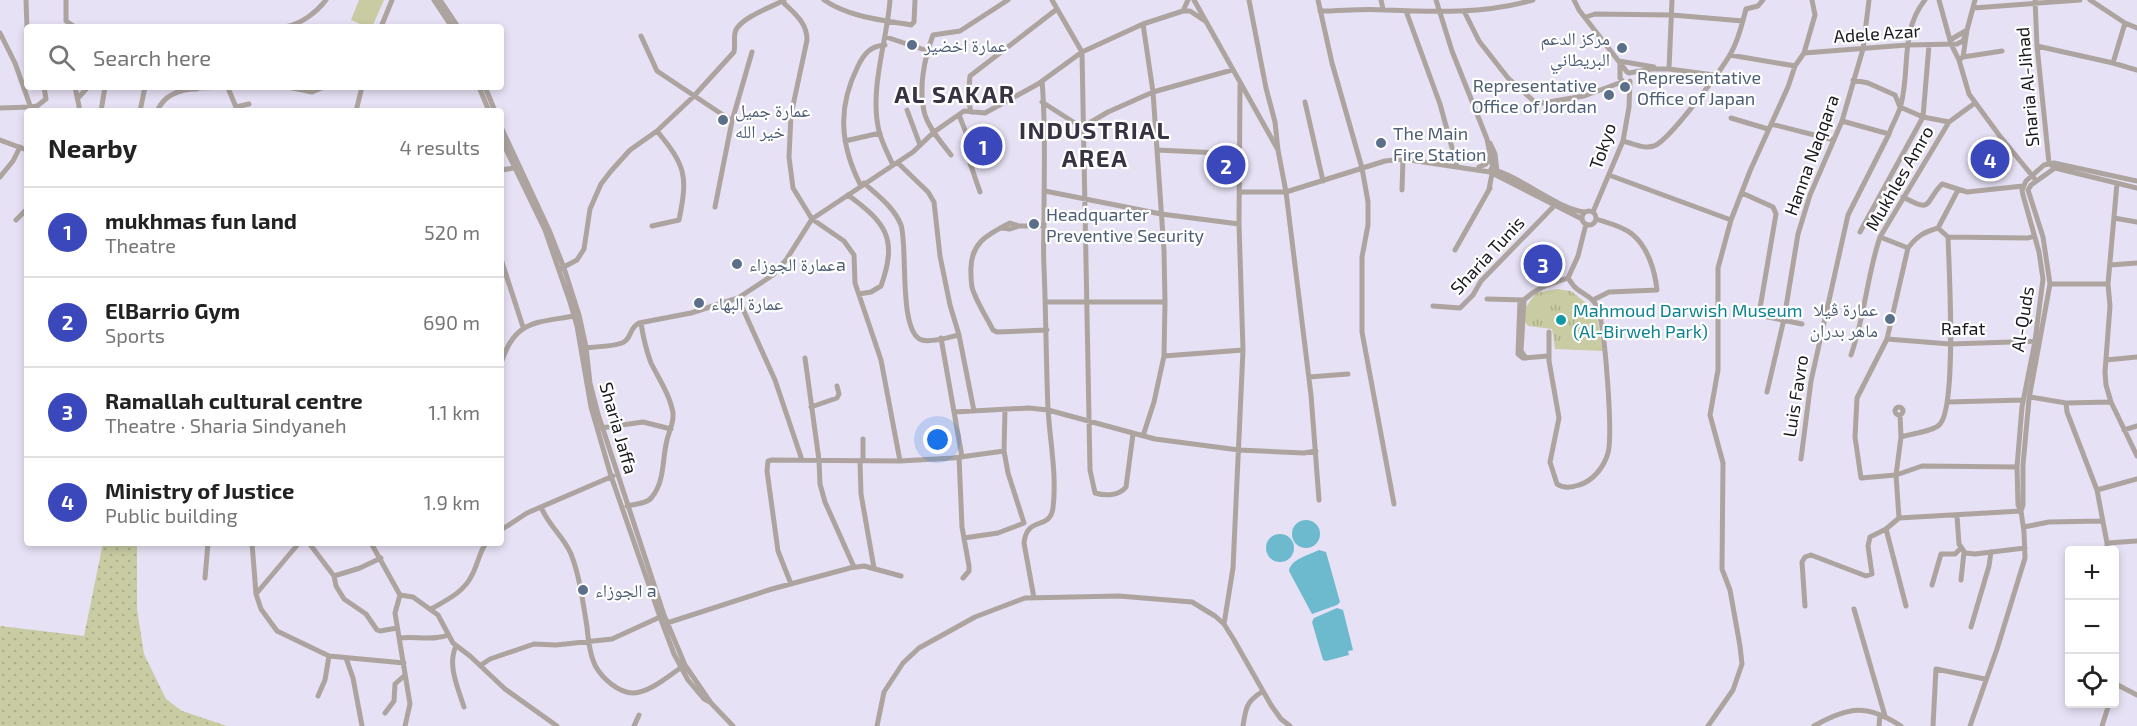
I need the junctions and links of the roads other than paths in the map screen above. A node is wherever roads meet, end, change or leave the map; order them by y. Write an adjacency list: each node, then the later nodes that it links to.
1 (26, 0): 49 (street)
2 (66, 0): 44 (street)
3 (326, 0): 52 (street)
4 (392, 0): 53 (street)
5 (434, 0): 54 (street)
6 (440, 0): 55 (street)
7 (782, 0): 103 (street); 187 (street)
8 (824, 0): 33 (street)
9 (837, 0): 33 (street)
10 (890, 0): 45 (street)
11 (915, 0): 45 (street)
12 (1008, 0): 68 (street)
13 (1052, 0): 35 (street)
14 (1188, 0): 37 (street)
15 (1194, 0): 46 (street)
16 (1249, 0): 145 (street)
17 (1318, 0): 38 (street)
18 (1381, 0): 36 (street)
19 (1436, 0): 41 (street)
20 (1533, 0): 31 (street)
21 (1574, 0): 43 (street)
22 (1672, 0): 42 (street)
23 (1763, 0): 47 (street)
24 (1812, 0): 72 (street)
25 (1869, 0): 67 (street, Hanna Naqqara)
26 (1925, 0): 64 (street, Luis Favro)
27 (1975, 0): 34 (street)
28 (2080, 0): 32 (street)
29 (2090, 0): 48 (street)
30 (1939, 1): 62 (street)
31 (1515, 2): 40 (street)
32 (2035, 2): 34 (street); 66 (street, Sharia Al-Jihad)
33 (833, 7): 45 (street)
34 (1973, 8): 58 (street)
35 (1057, 9): 71 (street); 122 (street)
36 (1383, 9): 38 (street); 39 (street)
37 (1183, 11): 46 (street); 56 (street)
38 (1320, 11): 154 (street)
39 (1406, 11): 41 (street); 152 (street)
40 (1464, 11): 41 (street); 83 (street)
41 (1439, 12): 148 (street)
42 (1672, 15): 43 (street); 47 (street); 79 (street)
43 (1586, 16): 75 (street)
44 (66, 21): 50 (street); 51 (street)
45 (888, 21): 61 (street)
46 (1205, 21): 80 (street)
47 (1743, 21): 73 (street)
48 (2125, 23): 57 (street); 76 (street)
49 (27, 24)
50 (64, 24)
51 (70, 24)
52 (295, 24)
53 (382, 24)
54 (450, 24)
55 (456, 24)
56 (1143, 24): 71 (street); 102 (street)
57 (2137, 28)
58 (1967, 30): 62 (street); 74 (street)
59 (0, 33): 88 (street)
60 (641, 36): 103 (street)
61 (886, 37): 63 (street); 68 (street)
62 (1951, 42): 65 (street, Adele Azar); 74 (street)
63 (885, 45): 134 (street); 138 (street)
64 (1907, 45): 65 (street, Adele Azar); 67 (street, Adele Azar); 109 (street, Luis Favro)
65 (1929, 45): 124 (street)
66 (2037, 46): 76 (street); 150 (street, Sharia Al-Jihad)
67 (1863, 49): 72 (street, Adele Azar); 84 (street, Hanna Naqqara)
68 (928, 51): 132 (street)
69 (2002, 51): 74 (street)
70 (752, 52): 126 (street)
71 (1082, 52): 85 (street); 129 (street)
72 (1804, 53): 77 (street)
73 (1730, 55): 77 (street); 82 (street)
74 (1961, 58): 107 (street)
75 (1619, 62): 78 (street); 83 (street)
76 (2113, 63): 81 (street)
77 (1795, 66): 130 (street)
78 (1659, 69): 79 (street); 83 (street)
79 (1669, 69): 82 (street)
80 (1232, 70): 87 (street); 102 (street)
81 (2137, 70)
82 (1714, 75): 139 (street)
83 (1626, 78): 139 (street, Tokyo)
84 (1853, 80): 109 (street); 127 (street, Hanna Naqqara)
85 (1042, 81): 86 (street); 105 (street)
86 (1036, 85): 105 (street); 122 (street)
87 (1240, 85): 145 (street); 146 (street)
88 (24, 87)
89 (25, 90): 111 (street)
90 (44, 90): 112 (street)
91 (76, 90): 104 (street)
92 (86, 90): 104 (street)
93 (104, 90): 114 (street)
94 (144, 90): 115 (street)
95 (179, 90): 116 (street)
96 (229, 90): 108 (street)
97 (302, 90): 98 (street)
98 (317, 90)
99 (361, 90): 117 (street)
100 (480, 90): 118 (street)
101 (486, 90): 119 (street)
102 (1153, 92): 129 (street); 144 (street)
103 (693, 97): 126 (street); 131 (street)
104 (78, 99): 113 (street)
105 (1042, 100): 129 (street); 172 (street)
106 (1305, 102): 163 (street)
107 (1975, 103): 128 (street); 162 (street)
108 (249, 105)
109 (1900, 107): 124 (street); 135 (street, Luis Favro)
110 (0, 108): 120 (street)
111 (32, 108)
112 (34, 108)
113 (80, 108)
114 (102, 108)
115 (141, 108)
116 (160, 108)
117 (358, 108)
118 (488, 108)
119 (494, 108)
120 (24, 109)
121 (907, 110): 140 (street)
122 (971, 112): 123 (street)
123 (959, 115): 132 (street); 173 (street)
124 (1923, 117): 128 (street); 197 (street)
125 (1731, 118): 130 (street)
126 (732, 121): 181 (street)
127 (1842, 121): 135 (street); 137 (street, Hanna Naqqara)
128 (1949, 123): 178 (street, Mukhles Amro)
129 (1084, 126): 179 (street)
130 (1770, 126): 137 (street); 176 (street)
131 (657, 131): 195 (street); 206 (street)
132 (934, 132): 140 (street); 147 (street)
133 (504, 133): 206 (street, Sharia Jaffa)
134 (880, 133): 138 (street); 151 (street)
135 (1888, 134): 271 (street, Luis Favro)
136 (0, 140): 142 (street)
137 (1834, 140): 222 (street, Hanna Naqqara)
138 (845, 141): 166 (street)
139 (1623, 141): 159 (street, Tokyo)
140 (920, 145): 151 (street)
141 (504, 146): 153 (street)
142 (20, 147): 143 (street); 161 (street)
143 (24, 149)
144 (1157, 150): 146 (street); 185 (street)
145 (1278, 150): 175 (street)
146 (1241, 154): 174 (street)
147 (951, 155)
148 (1493, 155): 156 (street); 158 (street); 160 (street)
149 (1403, 159): 152 (street); 154 (street); 170 (street)
150 (2049, 163): 155 (street, Sharia Al-Jihad); 162 (street); 164 (street)
151 (896, 164): 166 (street); 228 (street)
152 (1457, 166): 156 (street)
153 (514, 168): 157 (street); 206 (street)
154 (1362, 168): 163 (street); 282 (street)
155 (2055, 168): 162 (street); 165 (street)
156 (1482, 169): 158 (street); 167 (street)
157 (504, 170)
158 (1495, 172): 160 (street); 167 (street)
159 (1609, 175): 184 (street, Tokyo); 190 (street)
160 (1506, 176): 167 (street); 180 (street); 183 (street)
161 (0, 177)
162 (2035, 178): 168 (street); 208 (street, Al-Quds)
163 (1323, 180): 175 (street)
164 (2137, 181)
165 (2117, 183): 169 (street); 186 (street)
166 (862, 185): 177 (street); 229 (street)
167 (1491, 185): 202 (street)
168 (2023, 186): 171 (street); 198 (street, Al-Quds)
169 (2137, 188)
170 (1402, 190)
171 (1958, 190): 178 (street); 196 (street)
172 (1045, 191): 179 (street); 194 (street)
173 (980, 192)
174 (1240, 192): 175 (street); 193 (street)
175 (1286, 192): 243 (street)
176 (1742, 193): 190 (street); 220 (street)
177 (848, 195): 187 (street); 210 (street)
178 (1903, 197): 199 (street, Mukhles Amro)
179 (1084, 200): 185 (street); 214 (street)
180 (1555, 205): 191 (street); 218 (street, Sharia Tunis)
181 (715, 207)
182 (24, 211): 189 (street)
183 (1585, 212): 184 (street); 191 (street)
184 (1593, 212): 188 (street)
185 (1161, 214): 193 (street); 217 (street)
186 (2114, 218): 192 (street); 204 (street)
187 (812, 219): 210 (street); 211 (street)
188 (1596, 219): 191 (street); 213 (street)
189 (16, 220)
190 (1731, 220): 354 (street)
191 (1584, 222): 207 (street)
192 (2137, 222)
193 (1239, 224): 234 (street)
194 (1039, 225): 216 (street); 226 (street)
195 (652, 226)
196 (1938, 228): 200 (street); 201 (street)
197 (1860, 232)
198 (2034, 236): 200 (street); 231 (street, Al-Quds)
199 (1880, 237): 201 (street); 236 (street, Mukhles Amro)
200 (1948, 237): 232 (street)
201 (1908, 248): 230 (street)
202 (1455, 250)
203 (2137, 262): 204 (street)
204 (2110, 265): 209 (street)
205 (504, 268): 225 (street)
206 (561, 268): 221 (street); 233 (street, Sharia Jaffa)
207 (1568, 278): 213 (street); 215 (street)
208 (2050, 284): 209 (street); 231 (street, Al-Quds)
209 (2108, 284): 241 (street)
210 (859, 294): 275 (street)
211 (738, 298): 223 (street); 272 (street)
212 (1487, 298): 215 (street)
213 (1593, 300): 238 (street)
214 (1086, 301): 216 (street); 217 (street); 257 (street)
215 (1522, 301): 238 (street)
216 (1046, 302): 226 (street)
217 (1165, 302): 237 (street)
218 (1433, 306)
219 (1738, 311): 220 (street)
220 (1759, 314): 222 (street)
221 (574, 316): 225 (street); 233 (street)
222 (1784, 319): 224 (street); 245 (street, Hanna Naqqara)
223 (641, 323): 233 (street); 260 (street)
224 (1802, 324)
225 (523, 327): 235 (street)
226 (1047, 330): 253 (street)
227 (1549, 332): 238 (street)
228 (959, 335): 229 (street); 254 (street)
229 (941, 338): 255 (street)
230 (1887, 339): 232 (street, Rafat); 278 (street)
231 (2038, 341): 232 (street, Rafat); 246 (street, Al-Quds); 247 (street, Al-Quds)
232 (1950, 344): 248 (street)
233 (583, 348): 259 (street, Sharia Jaffa); 277 (street)
234 (1243, 350): 237 (street); 266 (street)
235 (504, 351)
236 (1851, 355)
237 (1164, 356): 263 (street)
238 (1548, 356)
239 (2137, 357): 241 (street)
240 (805, 358): 251 (street)
241 (2106, 360): 249 (street)
242 (1348, 374): 243 (street)
243 (1309, 377): 268 (street)
244 (837, 386): 251 (street)
245 (1767, 392)
246 (2030, 397): 250 (street); 285 (street, Al-Quds)
247 (2023, 400): 248 (street); 276 (street, Al-Quds)
248 (1948, 402): 264 (street)
249 (2111, 402): 250 (street); 261 (street)
250 (2066, 403): 280 (street)
251 (811, 407): 273 (street)
252 (1005, 410): 253 (street); 254 (street); 267 (street)
253 (1048, 410): 257 (street); 316 (street)
254 (974, 411): 255 (street)
255 (954, 412): 270 (street)
256 (1900, 415): 264 (street)
257 (1089, 422): 262 (street); 262 (street)
258 (2137, 426): 261 (street)
259 (602, 428): 260 (street); 277 (street, Sharia Jaffa)
260 (671, 429): 283 (street)
261 (2124, 430): 269 (street)
262 (1133, 434): 263 (street)
263 (1143, 436): 266 (street)
264 (1901, 437): 278 (street)
265 (863, 440): 274 (street)
266 (1239, 450): 268 (street); 323 (street)
267 (1004, 451): 270 (street); 292 (street)
268 (1316, 451): 281 (street)
269 (2137, 456)
270 (961, 457): 275 (street); 292 (street)
271 (1801, 459)
272 (802, 460): 273 (street); 312 (street)
273 (819, 460): 274 (street); 305 (street)
274 (861, 461): 275 (street); 306 (street)
275 (900, 461)
276 (2017, 467): 278 (street); 285 (street, Al-Quds)
277 (614, 475): 283 (street, Sharia Jaffa); 284 (street); 321 (street)
278 (1896, 475): 287 (street)
279 (2137, 479): 280 (street)
280 (2097, 490): 288 (street)
281 (1319, 500)
282 (1394, 504)
283 (627, 506): 322 (street, Sharia Jaffa)
284 (541, 507): 290 (street); 328 (street)
285 (2021, 511): 286 (street); 289 (street, Al-Quds)
286 (1957, 516): 287 (street); 302 (street)
287 (1899, 518): 291 (street)
288 (2102, 521): 289 (street); 294 (street)
289 (2024, 527): 301 (street, Al-Quds)
290 (504, 528)
291 (1886, 529): 317 (street); 318 (street)
292 (964, 538): 310 (street)
293 (2137, 541): 294 (street)
294 (2107, 543)
295 (208, 546): 309 (street)
296 (252, 546): 314 (street)
297 (296, 546): 314 (street)
298 (311, 546): 307 (street)
299 (373, 546): 304 (street)
300 (484, 546): 319 (street)
301 (2025, 548): 303 (street); 336 (street, Al-Quds)
302 (1962, 550): 303 (street); 311 (street); 313 (street)
303 (1991, 552): 324 (street)
304 (381, 558): 307 (street); 315 (street)
305 (854, 567): 306 (street); 312 (street)
306 (874, 568): 308 (street)
307 (334, 576): 325 (street)
308 (902, 576)
309 (205, 578)
310 (963, 578)
311 (1961, 580)
312 (791, 584): 322 (street)
313 (1932, 585)
314 (256, 594): 330 (street)
315 (400, 595): 319 (street); 325 (street)
316 (1034, 598): 323 (street); 351 (street)
317 (1805, 606)
318 (1906, 606)
319 (431, 609): 326 (street)
320 (1854, 609): 345 (street)
321 (660, 617): 328 (street); 334 (street)
322 (667, 623): 334 (street, Sharia Jaffa)
323 (1224, 624): 338 (street)
324 (1971, 627)
325 (397, 628): 327 (street)
326 (448, 635): 327 (street); 329 (street)
327 (399, 638): 332 (street)
328 (589, 641): 333 (street); 334 (street)
329 (456, 646): 333 (street); 341 (street)
330 (329, 656): 331 (street); 340 (street)
331 (346, 658): 332 (street); 346 (street)
332 (404, 663): 335 (street)
333 (481, 665): 348 (street)
334 (683, 666): 350 (street, Sharia Jaffa)
335 (404, 676): 343 (street); 347 (street)
336 (1985, 679): 358 (street); 359 (street, Al-Quds)
337 (2119, 684): 339 (street)
338 (1263, 691): 352 (street); 353 (street)
339 (2137, 694)
340 (318, 696)
341 (464, 707)
342 (2108, 708): 360 (street)
343 (385, 713)
344 (639, 715): 349 (street)
345 (1882, 716): 355 (street); 356 (street); 357 (street)
346 (362, 726)
347 (405, 726)
348 (557, 726)
349 (634, 726)
350 (733, 726)
351 (877, 726)
352 (1243, 726)
353 (1290, 726)
354 (1708, 726)
355 (1814, 726)
356 (1879, 726)
357 (1901, 726)
358 (1933, 726)
359 (1970, 726)
360 (2102, 726)

